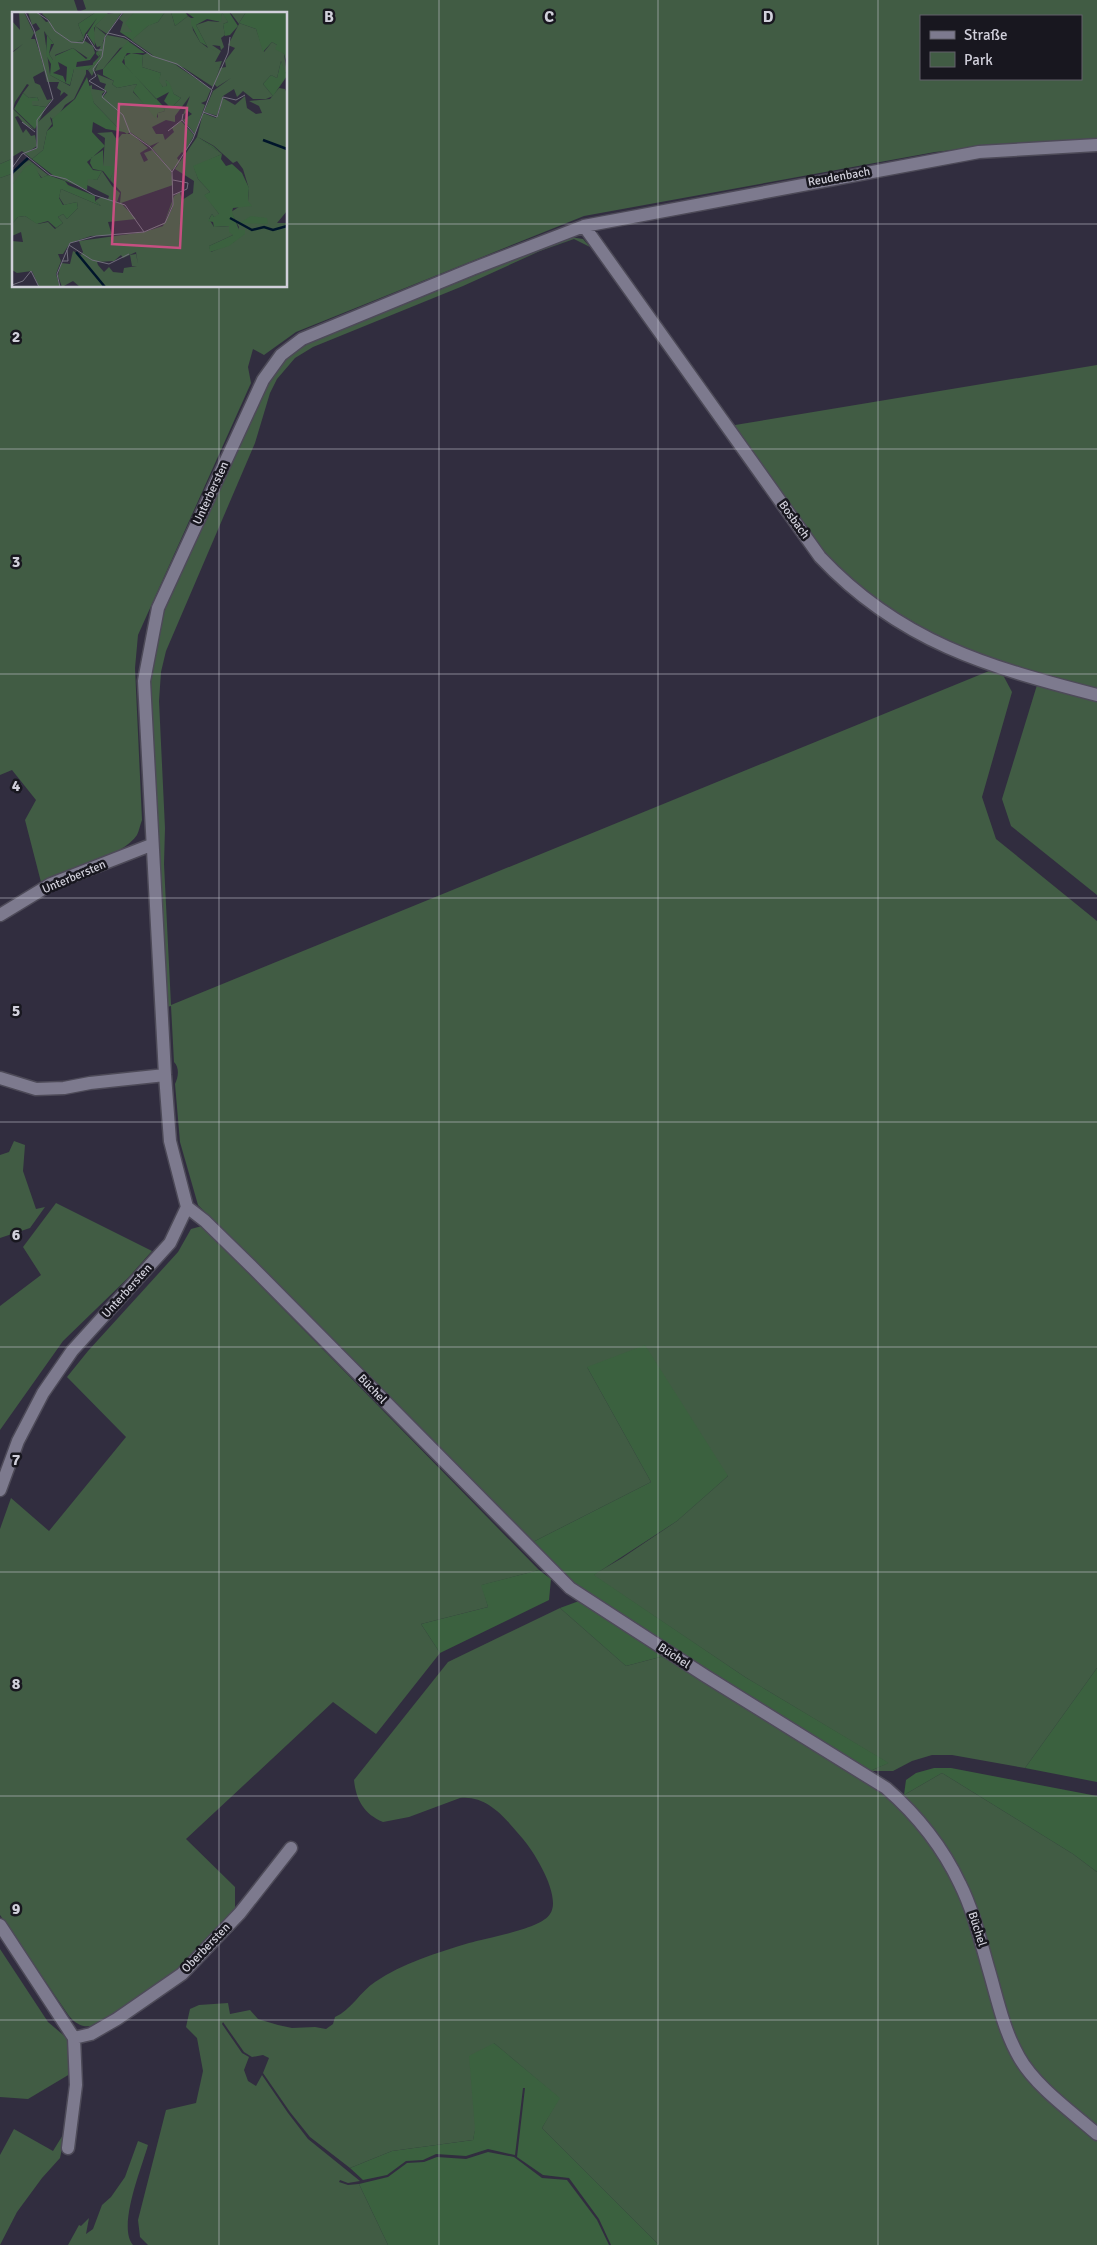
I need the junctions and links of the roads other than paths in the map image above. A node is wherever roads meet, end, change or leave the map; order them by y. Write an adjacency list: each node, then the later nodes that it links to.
1 (1097, 145): 2 (street, Reudenbach)
2 (584, 226): 3 (street, Reudenbach); 4 (street, Bosbach)
3 (472, 269): 5 (street, Unterbersten)
4 (1097, 695)
5 (151, 845): 6 (street, Unterbersten); 7 (street, Unterbersten)
6 (0, 916)
7 (165, 1075): 8 (street); 9 (street, Unterbersten)
8 (0, 1078)
9 (187, 1206): 10 (street, Unterbersten); 14 (street, Büchel)
10 (0, 1490)
11 (291, 1848): 13 (street, Oberbersten)
12 (0, 1925): 13 (street)
13 (74, 2038): 15 (street)
14 (1097, 2134)
15 (68, 2148)

